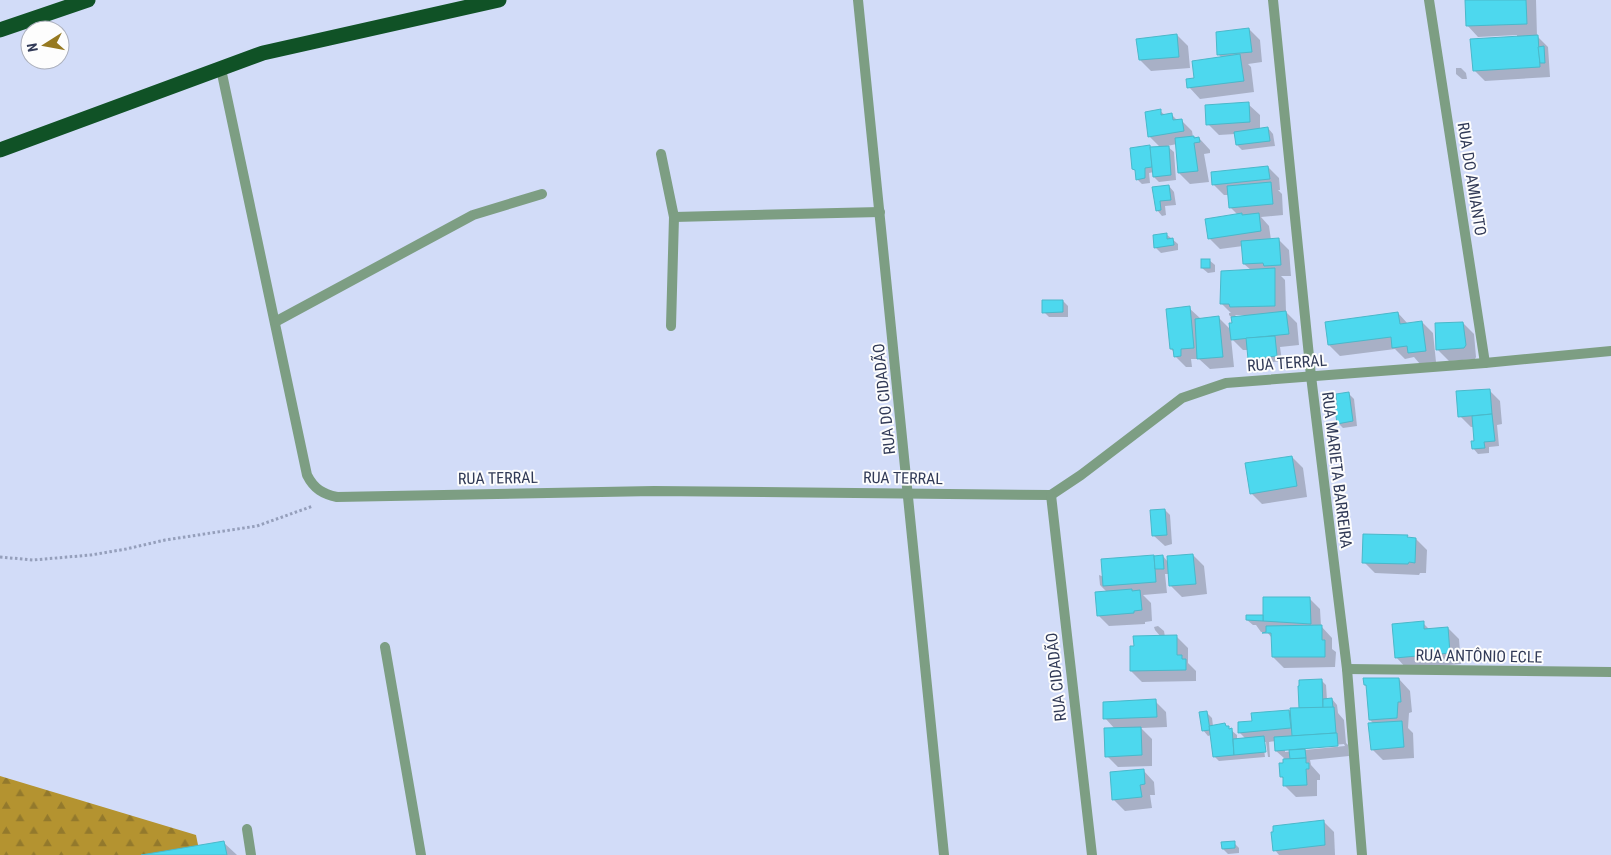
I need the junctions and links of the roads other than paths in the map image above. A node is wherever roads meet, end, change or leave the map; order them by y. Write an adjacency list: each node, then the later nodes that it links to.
1 (88, 0): 6 (highway)
2 (499, 0): 7 (highway)
3 (858, 0): 11 (street, RUA DO CIDADÃO)
4 (1273, 0): 17 (street, RUA MARIETA BARREIRA)
5 (1429, 0): 16 (street, RUA DO AMIANTO)
6 (0, 30)
7 (221, 69): 8 (highway); 13 (street)
8 (0, 150)
9 (661, 154): 12 (street)
10 (542, 194): 13 (street)
11 (880, 212): 12 (street); 18 (street, RUA DO CIDADÃO)
12 (674, 216): 14 (street)
13 (275, 322): 18 (street, RUA TERRAL)
14 (671, 326)
15 (1611, 351): 16 (street, RUA TERRAL)
16 (1484, 363): 17 (street, RUA TERRAL)
17 (1310, 376): 19 (street, RUA TERRAL); 21 (street, RUA MARIETA BARREIRA)
18 (908, 493): 19 (street, RUA TERRAL); 26 (street, RUA DO CIDADÃO)
19 (1051, 495): 27 (street, RUA CIDADÃO)
20 (385, 648): 25 (street)
21 (1347, 669): 22 (street, RUA ANTÔNIO ECLE); 28 (street, RUA MARIETA BARREIRA)
22 (1611, 672)
23 (247, 829): 24 (street)
24 (251, 855)
25 (421, 855)
26 (944, 855)
27 (1092, 855)
28 (1362, 855)

